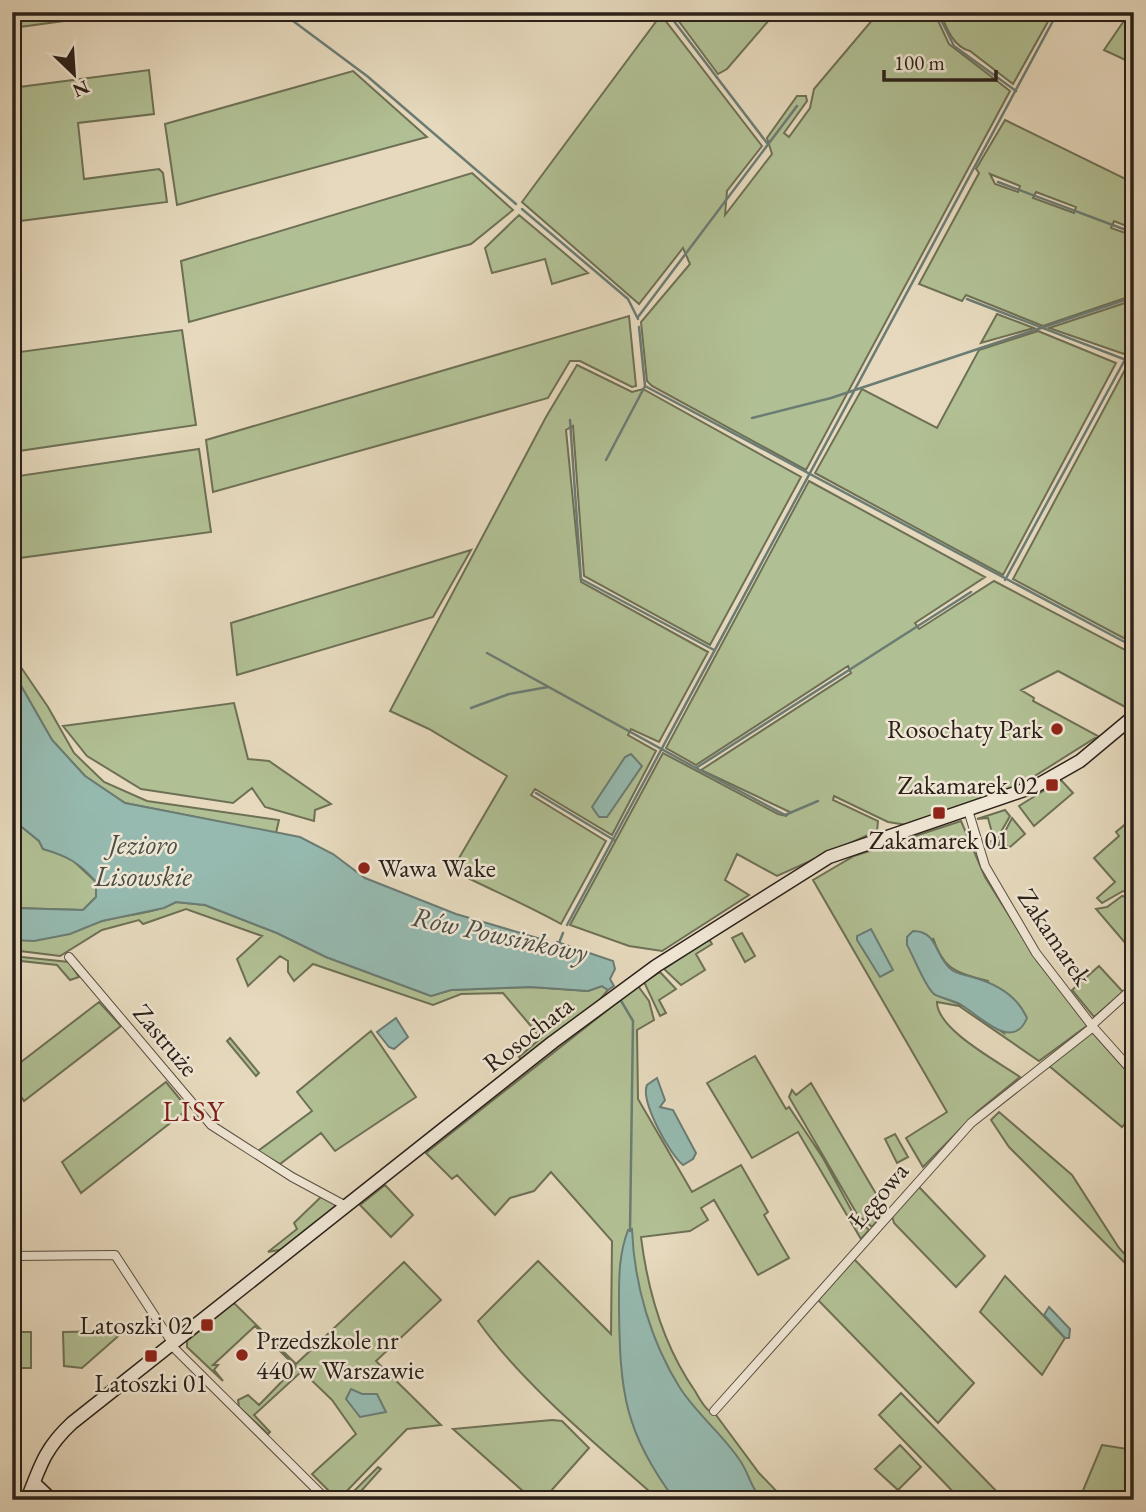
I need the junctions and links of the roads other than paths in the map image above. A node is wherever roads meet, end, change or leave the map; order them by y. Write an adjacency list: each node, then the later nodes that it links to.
1 (1134, 716): 2 (street, Rosochata)
2 (968, 810): 5 (street, Zakamarek); 7 (street, Rosochata)
3 (69, 957): 7 (street, Zastruże)
4 (1134, 987): 5 (street, Łęgowa)
5 (1092, 1026): 6 (street, Zakamarek); 10 (street, Łęgowa)
6 (1134, 1073)
7 (346, 1206): 9 (street, Rosochata)
8 (12, 1256): 9 (street)
9 (172, 1345): 11 (street, Rosochata); 14 (street)
10 (714, 1411)
11 (34, 1483): 12 (street); 13 (street)
12 (27, 1500)
13 (52, 1500)
14 (327, 1500)

